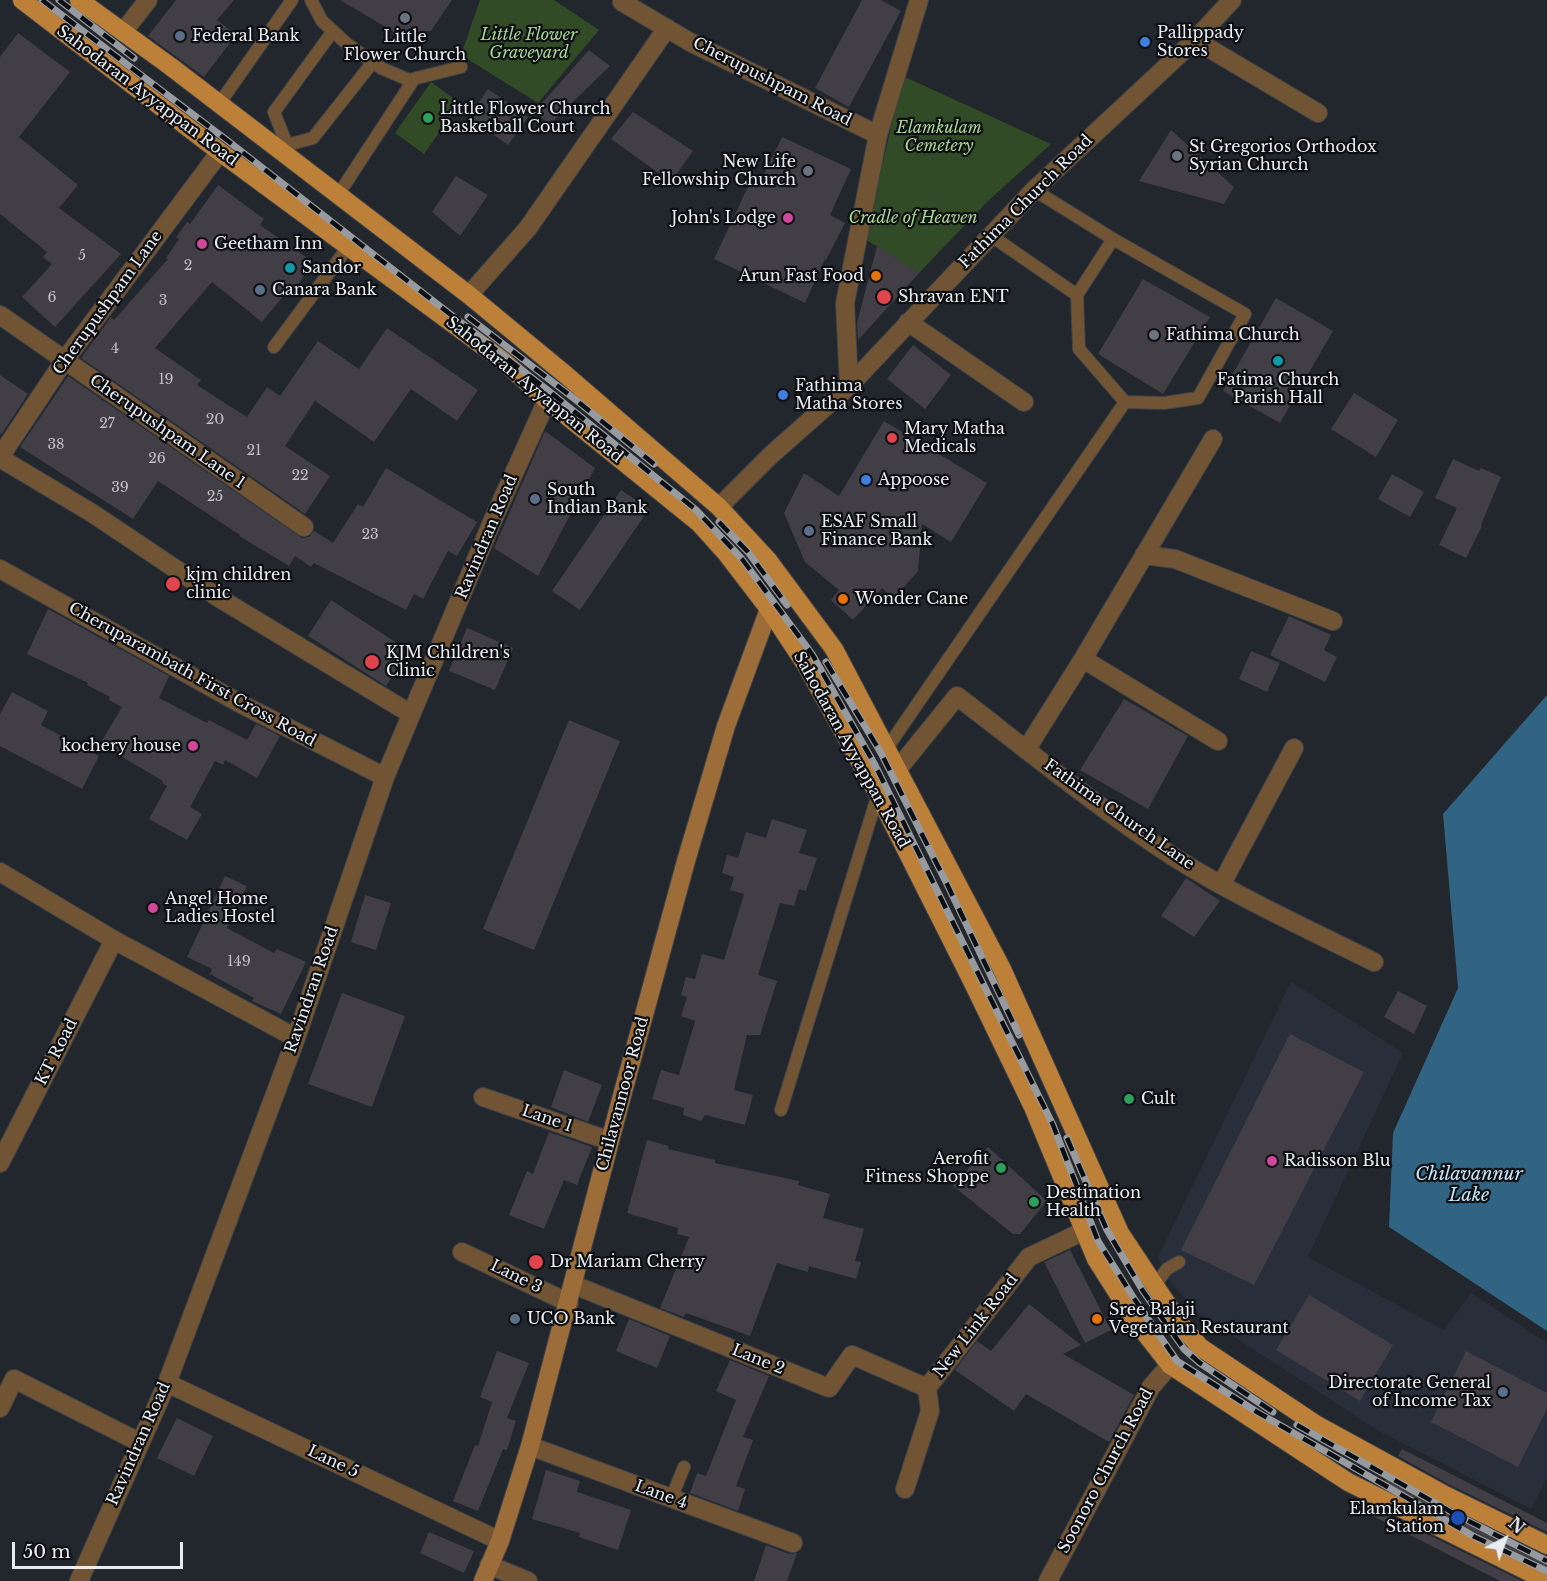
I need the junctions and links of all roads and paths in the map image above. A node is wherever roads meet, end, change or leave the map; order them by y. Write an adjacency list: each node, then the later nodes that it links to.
1 (22, 0): 20 (main road, Sahodaran Ayyappan Road)
2 (79, 0): 11 (main road, Sahodaran Ayyappan Road)
3 (148, 0): 11 (street)
4 (292, 0): 16 (lane)
5 (311, 0): 10 (lane)
6 (919, 0): 18 (street)
7 (1232, 0): 12 (street, Fathima Church Road)
8 (622, 2): 9 (street, Cherupushpam Road)
9 (667, 28): 18 (street, Cherupushpam Road); 26 (street)
10 (333, 31): 13 (lane); 19 (lane)
11 (123, 33): 16 (main road, Sahodaran Ayyappan Road)
12 (1195, 40): 17 (street); 21 (street, Fathima Church Road)
13 (373, 62): 15 (lane); 19 (lane)
14 (462, 67): 15 (lane)
15 (414, 79): 22 (lane)
16 (219, 104): 19 (main road, Sahodaran Ayyappan Road)
17 (1318, 113)
18 (878, 135): 32 (street)
19 (284, 148): 22 (main road, Sahodaran Ayyappan Road)
20 (220, 152): 25 (main road, Sahodaran Ayyappan Road); 31 (street, Cherupushpam Lane)
21 (1034, 190): 23 (street, Fathima Church Road); 24 (lane)
22 (338, 195): 26 (main road, Sahodaran Ayyappan Road)
23 (990, 235): 27 (lane); 29 (street, Fathima Church Road)
24 (1113, 239): 27 (lane); 35 (lane)
25 (348, 247): 30 (lane); 33 (main road, Sahodaran Ayyappan Road)
26 (469, 295): 38 (main road, Sahodaran Ayyappan Road)
27 (1077, 295): 35 (lane)
28 (0, 315): 31 (street, Cherupushpam Lane 1)
29 (908, 322): 32 (street, Fathima Church Road); 34 (street)
30 (274, 346)
31 (64, 360): 37 (street, Cherupushpam Lane); 40 (street, Cherupushpam Lane 1)
32 (849, 386): 38 (street, Fathima Church Road)
33 (547, 400): 39 (main road, Sahodaran Ayyappan Road); 46 (street, Ravindran Road)
34 (1024, 402)
35 (1125, 402): 48 (lane)
36 (1213, 439): 41 (street)
37 (0, 458): 46 (street)
38 (719, 507): 39 (main road); 48 (main road, Sahodaran Ayyappan Road)
39 (699, 523): 43 (main road, Sahodaran Ayyappan Road)
40 (304, 527)
41 (1144, 555): 44 (street); 45 (street)
42 (0, 569): 52 (street, Cheruparambath First Cross Road)
43 (769, 609): 53 (main road, Sahodaran Ayyappan Road); 61 (street, Chilavannoor Road)
44 (1333, 621)
45 (1083, 659): 47 (street); 50 (street)
46 (411, 714): 52 (street, Ravindran Road)
47 (1218, 741)
48 (887, 748): 51 (main road, Sahodaran Ayyappan Road)
49 (1294, 748): 55 (street)
50 (1026, 750): 51 (street, Fathima Church Lane); 55 (street, Fathima Church Lane)
51 (898, 769): 67 (main road, Sahodaran Ayyappan Road)
52 (385, 777): 58 (street, Ravindran Road)
53 (878, 794): 60 (lane); 63 (main road, Sahodaran Ayyappan Road)
54 (0, 872): 56 (street)
55 (1221, 885): 57 (street, Fathima Church Lane)
56 (114, 940): 58 (street); 62 (street, KT Road)
57 (1374, 962)
58 (296, 1038): 70 (street, Ravindran Road)
59 (483, 1097): 61 (street, Lane 1)
60 (782, 1110)
61 (610, 1142): 66 (street, Chilavannoor Road)
62 (0, 1163)
63 (1084, 1232): 69 (main road, Sahodaran Ayyappan Road); 71 (street, New Link Road)
64 (462, 1252): 68 (street, Lane 3)
65 (1179, 1262): 67 (lane)
66 (574, 1285): 68 (street, Chilavannoor Road); 71 (street, Lane 2)
67 (1155, 1285): 80 (main road, Sahodaran Ayyappan Road)
68 (569, 1303): 74 (street, Chilavannoor Road)
69 (1170, 1365): 84 (street, Soonoro Church Road); 85 (main road, Sahodaran Ayyappan Road)
70 (167, 1383): 73 (street, Ravindran Road); 78 (street, Lane 5)
71 (927, 1388): 76 (street, New Link Road)
72 (0, 1408): 73 (street)
73 (139, 1442): 82 (street, Ravindran Road)
74 (530, 1446): 77 (street, Lane 4); 78 (street, Chilavannoor Road)
75 (684, 1467): 77 (lane)
76 (905, 1489)
77 (671, 1499): 79 (street, Lane 4)
78 (500, 1541): 81 (street, Chilavannoor Road)
79 (793, 1544)
80 (1547, 1545)
81 (486, 1573): 83 (street)
82 (79, 1581)
83 (528, 1581)
84 (1048, 1581)
85 (1547, 1581)

